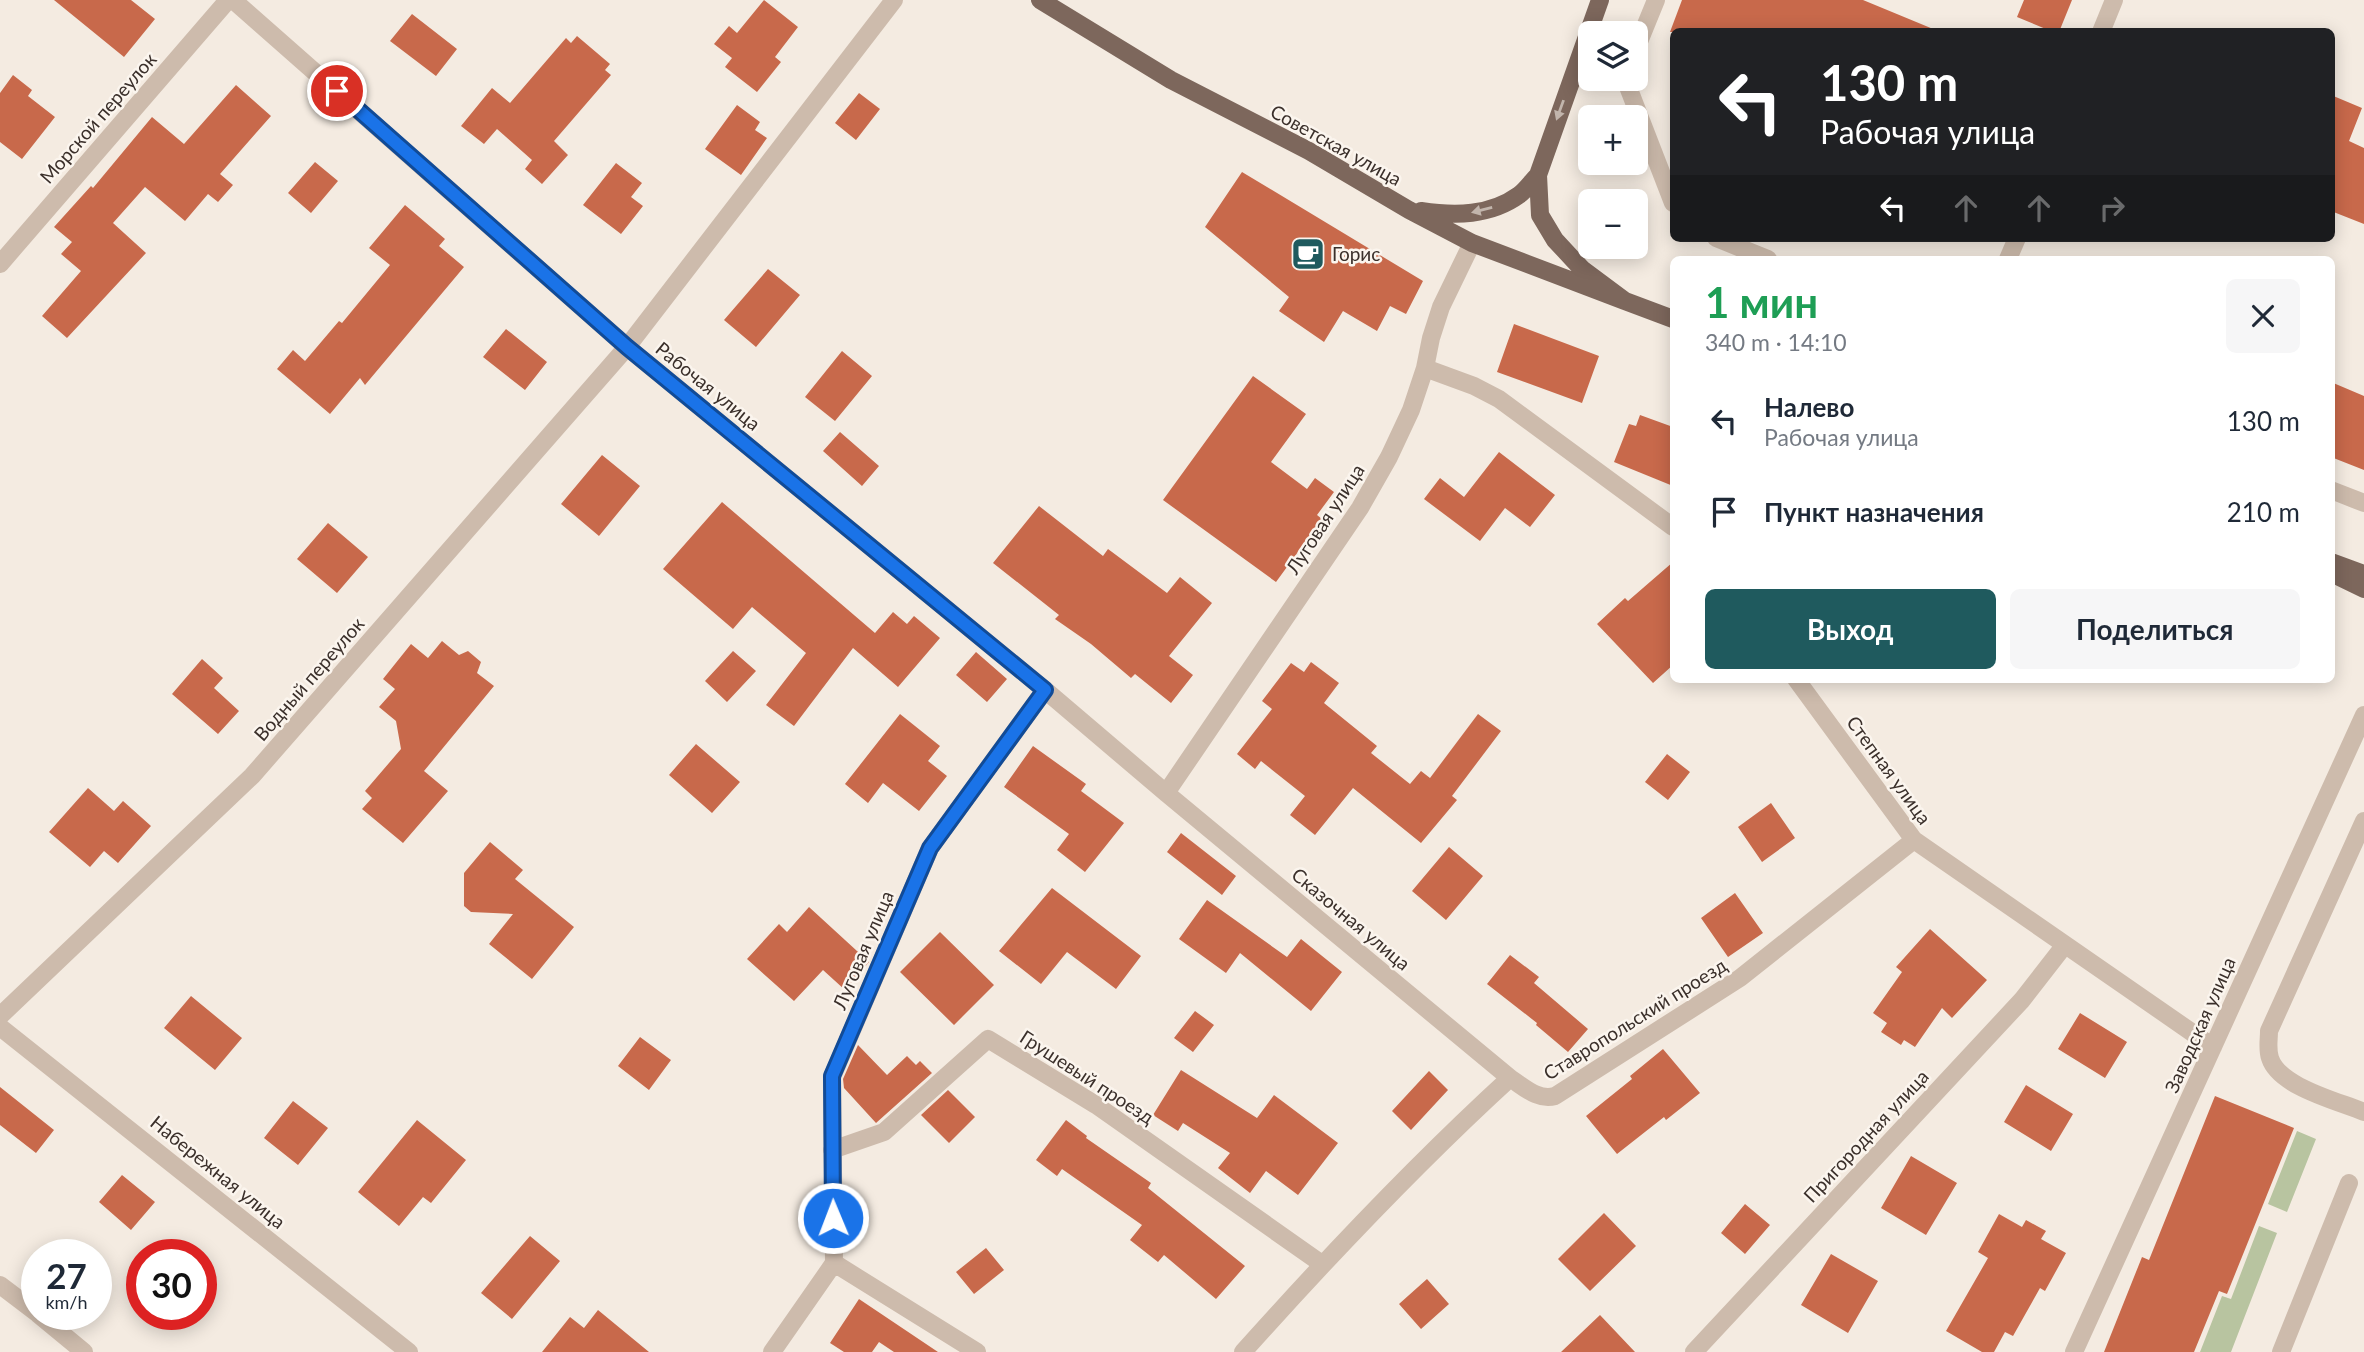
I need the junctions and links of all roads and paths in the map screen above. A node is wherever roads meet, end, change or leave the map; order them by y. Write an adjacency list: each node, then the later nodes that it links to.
1 (230, 0): 16 (street, Морской переулок); 19 (street, Рабочая улица)
2 (894, 0): 19 (street, Водный переулок)
3 (1040, 0): 12 (main road, Советская улица)
4 (1600, 0): 10 (main road, one-way to 10)
5 (1656, 0): 7 (street)
6 (2114, 0): 8 (street)
7 (1647, 21)
8 (2103, 28)
9 (1630, 91): 11 (street)
10 (1538, 175): 12 (main road, one-way to 12); 17 (main road)
11 (1670, 194)
12 (1409, 210): 14 (main road, Советская улица)
13 (1726, 242): 15 (street)
14 (1472, 243): 17 (main road, Советская улица); 20 (street, Луговая улица)
15 (1761, 256)
16 (0, 264)
17 (1625, 301): 18 (main road, Советская улица)
18 (1670, 318)
19 (627, 347): 29 (street, Рабочая улица); 35 (street, Водный переулок)
20 (1425, 368): 23 (street); 31 (street, Луговая улица)
21 (2335, 492): 22 (street)
22 (2364, 503)
23 (1670, 525)
24 (2335, 563): 25 (main road)
25 (2364, 574)
26 (2335, 575): 27 (main road)
27 (2364, 589)
28 (1799, 683): 33 (street, Степная улица)
29 (1045, 690): 31 (street, Рабочая улица); 40 (street, Луговая улица)
30 (2364, 715): 37 (street, Заводская улица)
31 (1166, 793): 38 (street, Сказочная улица)
32 (2364, 821): 39 (street)
33 (1914, 840): 34 (street, Степная улица); 38 (street, Ставропольский проезд)
34 (2064, 946): 37 (street, Степная улица); 52 (street, Пригородная улица)
35 (0, 1016)
36 (0, 1027): 48 (street, Набережная улица)
37 (2213, 1047): 53 (street, Заводская улица)
38 (1510, 1078): 43 (street)
39 (2364, 1112)
40 (832, 1150): 42 (street, Луговая улица); 43 (street, Грушевый проезд)
41 (2349, 1183): 54 (street)
42 (834, 1263): 49 (street); 50 (street)
43 (1322, 1264): 51 (street)
44 (0, 1285): 45 (street)
45 (21, 1301)
46 (57, 1330): 47 (street)
47 (84, 1352)
48 (409, 1352)
49 (772, 1352)
50 (977, 1352)
51 (1243, 1352)
52 (1694, 1352)
53 (2074, 1352)
54 (2281, 1352)

